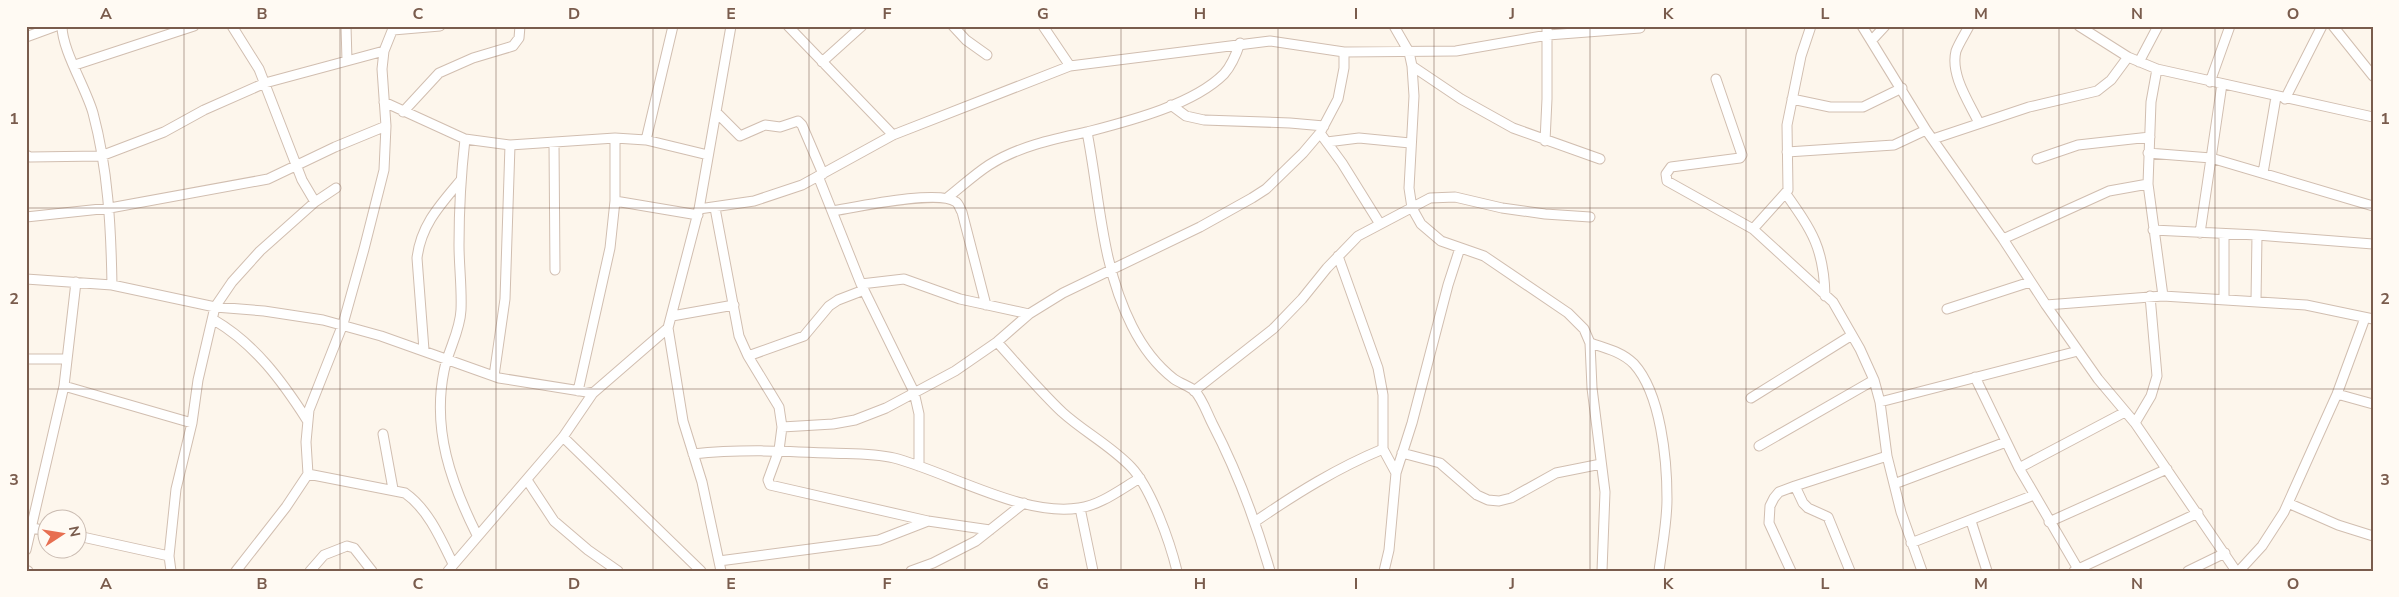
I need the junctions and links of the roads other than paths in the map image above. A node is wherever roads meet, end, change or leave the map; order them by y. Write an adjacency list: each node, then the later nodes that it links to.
1 (56, 26): 27 (street)
2 (62, 26): 38 (street)
3 (194, 26): 38 (street)
4 (232, 26): 45 (street)
5 (346, 26): 35 (street)
6 (440, 26): 23 (street)
7 (520, 26): 52 (street)
8 (673, 26): 65 (street)
9 (731, 26): 53 (street)
10 (788, 26): 36 (street)
11 (862, 26): 36 (street)
12 (953, 26): 33 (street)
13 (1043, 26): 39 (street)
14 (1394, 26): 32 (street)
15 (1811, 26): 49 (street)
16 (1862, 26): 28 (street)
17 (1885, 26): 28 (street)
18 (1969, 26): 55 (street)
19 (2158, 26): 37 (street)
20 (2230, 26): 44 (street)
21 (2333, 26): 42 (street)
22 (2320, 27): 48 (street)
23 (393, 28): 30 (street)
24 (1640, 28): 26 (street)
25 (2084, 28): 34 (street)
26 (1548, 31): 32 (street); 66 (street)
27 (26, 37)
28 (1872, 40): 47 (street)
29 (1240, 44): 31 (street); 39 (street); 51 (street)
30 (384, 51): 35 (street); 50 (street)
31 (1344, 52): 32 (street); 57 (street)
32 (1409, 52): 40 (street)
33 (987, 54)
34 (2128, 57): 37 (street); 55 (street)
35 (347, 61): 45 (street)
36 (822, 62): 60 (street)
37 (2139, 62): 41 (street)
38 (75, 65): 75 (street)
39 (1070, 66): 60 (street)
40 (1412, 66): 66 (street); 69 (street)
41 (2157, 69): 44 (street); 61 (street)
42 (2373, 76)
43 (1716, 78): 98 (street)
44 (2210, 82): 46 (street)
45 (265, 83): 75 (street); 79 (street)
46 (2222, 84): 48 (street); 76 (street)
47 (1902, 88): 49 (street); 58 (street)
48 (2281, 98): 54 (street); 80 (street)
49 (1792, 99): 71 (street)
50 (384, 102): 52 (street); 56 (street)
51 (1170, 105): 57 (street); 59 (street)
52 (403, 112): 63 (street)
53 (717, 113): 74 (street); 81 (street)
54 (2373, 117)
55 (1979, 123): 64 (street)
56 (386, 126): 79 (street); 128 (street)
57 (1322, 130): 67 (street); 108 (street)
58 (1926, 130): 64 (street); 71 (street)
59 (1087, 132): 86 (street); 108 (street)
60 (893, 135): 81 (street)
61 (2150, 137): 72 (street); 78 (street)
62 (615, 138): 65 (street); 68 (street); 87 (street)
63 (465, 139): 70 (street); 82 (street)
64 (1933, 139): 103 (street)
65 (646, 140): 74 (street)
66 (1544, 141): 77 (street)
67 (1327, 142): 69 (street); 97 (street)
68 (554, 143): 70 (street); 107 (street)
69 (1410, 143): 92 (street)
70 (510, 145): 139 (street)
71 (1787, 152): 85 (street)
72 (2148, 154): 76 (street); 83 (street)
73 (26, 155): 75 (street)
74 (708, 155): 94 (street)
75 (101, 156): 90 (street)
76 (2211, 158): 80 (street); 100 (street)
77 (1600, 159)
78 (2037, 159)
79 (296, 164): 88 (street); 90 (street)
80 (2263, 173): 89 (street)
81 (820, 175): 91 (street); 93 (street)
82 (461, 180): 133 (street); 136 (street)
83 (2148, 184): 99 (street); 103 (street)
84 (336, 188): 88 (street)
85 (1786, 194): 98 (street); 114 (street)
86 (947, 198): 93 (street); 120 (street)
87 (615, 201): 94 (street); 143 (street)
88 (315, 202): 122 (street)
89 (2373, 206)
90 (110, 208): 95 (street); 112 (street)
91 (715, 208): 94 (street); 119 (street)
92 (1412, 208): 96 (street); 97 (street); 105 (street)
93 (833, 210): 113 (street)
94 (698, 212): 125 (street)
95 (26, 217)
96 (1590, 217)
97 (1380, 224): 106 (street)
98 (1753, 229): 114 (street)
99 (2154, 230): 100 (street); 116 (street)
100 (2200, 233): 101 (street)
101 (2224, 234): 102 (street); 117 (street)
102 (2257, 235): 104 (street); 118 (street)
103 (2003, 240): 111 (street)
104 (2373, 244)
105 (1460, 248): 132 (street); 162 (street)
106 (1338, 256): 144 (street); 160 (street)
107 (555, 270)
108 (1110, 271): 124 (street); 144 (street)
109 (26, 279): 110 (street)
110 (76, 282): 112 (street); 138 (street)
111 (2030, 282): 121 (street); 123 (street)
112 (112, 285): 122 (street)
113 (863, 287): 120 (street); 135 (street); 145 (street)
114 (1826, 296): 130 (street)
115 (2150, 296): 116 (street); 121 (street); 154 (street)
116 (2163, 296): 117 (street)
117 (2224, 299): 118 (street)
118 (2256, 301): 126 (street)
119 (734, 305): 125 (street); 135 (street)
120 (986, 305): 124 (street)
121 (2046, 305): 134 (street)
122 (215, 307): 127 (street); 128 (street)
123 (1947, 309)
124 (1029, 314): 131 (street)
125 (672, 316): 129 (street)
126 (2369, 319): 147 (street)
127 (214, 320): 152 (street); 153 (street)
128 (342, 324): 133 (street); 152 (street)
129 (668, 328): 146 (street); 163 (street)
130 (1852, 335): 141 (street); 148 (street)
131 (997, 342): 145 (street); 171 (street)
132 (1590, 343): 165 (street); 211 (street)
133 (424, 350): 136 (street)
134 (2078, 351): 140 (street); 151 (street)
135 (748, 356): 155 (street)
136 (446, 358): 139 (street); 188 (street)
137 (26, 359): 138 (street)
138 (67, 359): 142 (street)
139 (494, 376): 143 (street)
140 (1975, 377): 149 (street); 158 (street)
141 (1874, 380): 149 (street); 159 (street)
142 (64, 386): 153 (street); 185 (street)
143 (578, 391): 146 (street)
144 (1194, 391): 183 (street)
145 (914, 392): 155 (street); 166 (street)
146 (593, 393): 157 (street)
147 (2337, 394): 150 (street); 178 (street)
148 (1751, 398)
149 (1880, 402): 164 (street)
150 (2373, 404)
151 (2125, 412): 154 (street); 167 (street)
152 (307, 420): 170 (street)
153 (192, 423): 194 (street)
154 (2135, 423): 168 (street)
155 (782, 427): 161 (street)
156 (383, 434): 175 (street)
157 (564, 436): 172 (street); 203 (street)
158 (2006, 442): 167 (street); 173 (street)
159 (1759, 446)
160 (1383, 449): 169 (street); 183 (street)
161 (779, 450): 163 (street); 166 (street); 182 (street)
162 (1402, 453): 165 (street); 169 (street)
163 (694, 454): 195 (street)
164 (1887, 456): 173 (street); 174 (street)
165 (1601, 464): 210 (street)
166 (919, 466): 177 (street)
167 (2019, 468): 176 (street)
168 (2167, 469): 180 (street); 184 (street)
169 (1396, 473): 209 (street)
170 (308, 474): 175 (street); 199 (street)
171 (1140, 478): 179 (street); 207 (street)
172 (527, 480): 188 (street); 202 (street)
173 (1894, 484): 191 (street)
174 (1795, 486): 212 (street); 213 (street)
175 (393, 489): 196 (street)
176 (2034, 495): 181 (street); 184 (street)
177 (1024, 503): 179 (street); 187 (street)
178 (2288, 504): 189 (street); 217 (street)
179 (1080, 508): 206 (street)
180 (2198, 513): 193 (street); 197 (street)
181 (1971, 520): 191 (street); 215 (street)
182 (928, 521): 187 (street); 195 (street)
183 (1256, 521): 208 (street)
184 (2048, 522): 197 (street)
185 (32, 528): 186 (street); 192 (street)
186 (38, 529)
187 (990, 530): 205 (street)
188 (477, 535): 196 (street)
189 (2373, 536)
190 (88, 538): 194 (street)
191 (1911, 543): 214 (street)
192 (26, 550)
193 (2224, 553): 216 (street); 217 (street)
194 (168, 556): 198 (street)
195 (719, 561): 204 (street)
196 (450, 567)
197 (2076, 570)
198 (171, 571)
199 (236, 571)
200 (310, 571): 201 (street)
201 (372, 571)
202 (618, 571)
203 (701, 571)
204 (721, 571)
205 (911, 571)
206 (1093, 571)
207 (1177, 571)
208 (1270, 571)
209 (1384, 571)
210 (1602, 571)
211 (1659, 571)
212 (1790, 571)
213 (1850, 571)
214 (1922, 571)
215 (1987, 571)
216 (2188, 571)
217 (2238, 571)

